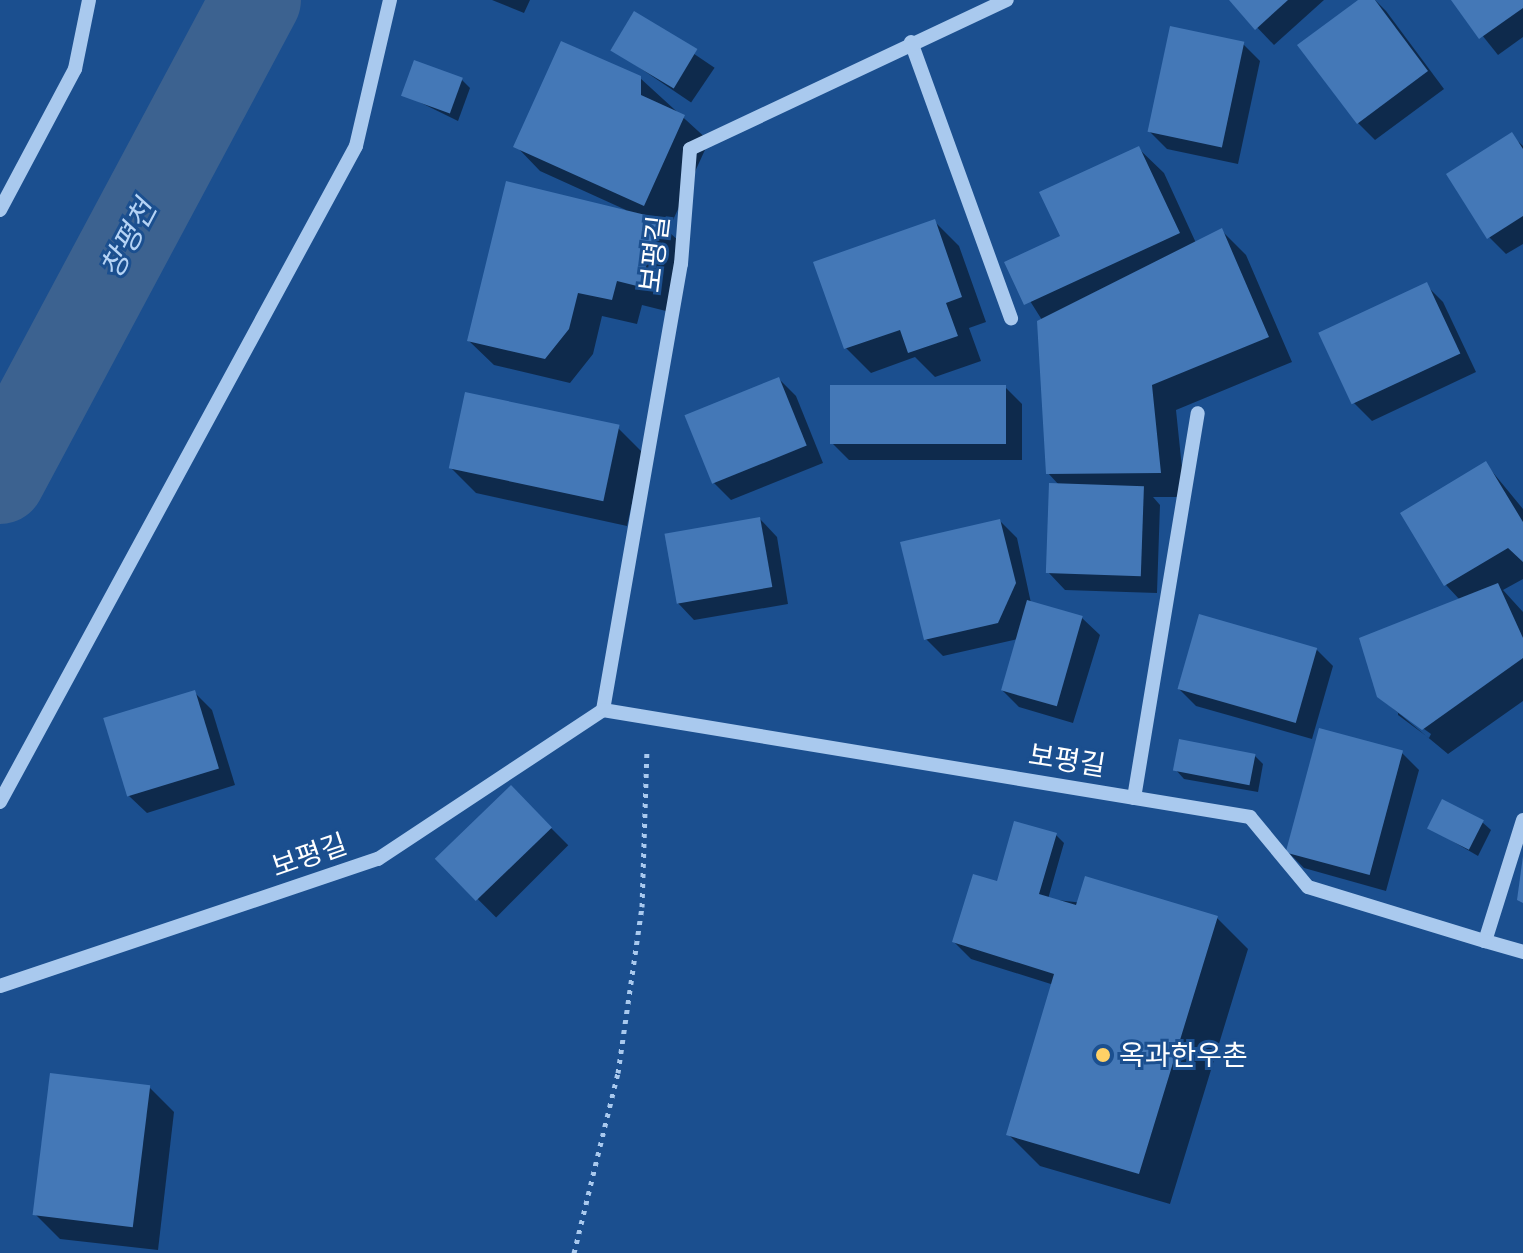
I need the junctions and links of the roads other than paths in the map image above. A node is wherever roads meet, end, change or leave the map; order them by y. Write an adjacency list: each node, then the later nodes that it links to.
1 (89, 0): 5 (street)
2 (390, 0): 10 (street)
3 (1007, 0): 4 (street, 보평길)
4 (911, 42): 6 (street); 8 (street, 보평길)
5 (0, 210)
6 (1011, 319)
7 (1198, 413): 9 (street)
8 (603, 710): 9 (street, 보평길); 14 (street, 보평길)
9 (1134, 798): 12 (street, 보평길)
10 (0, 802)
11 (1523, 820): 12 (street)
12 (1485, 941): 13 (street, 보평길)
13 (1523, 952)
14 (0, 986)

